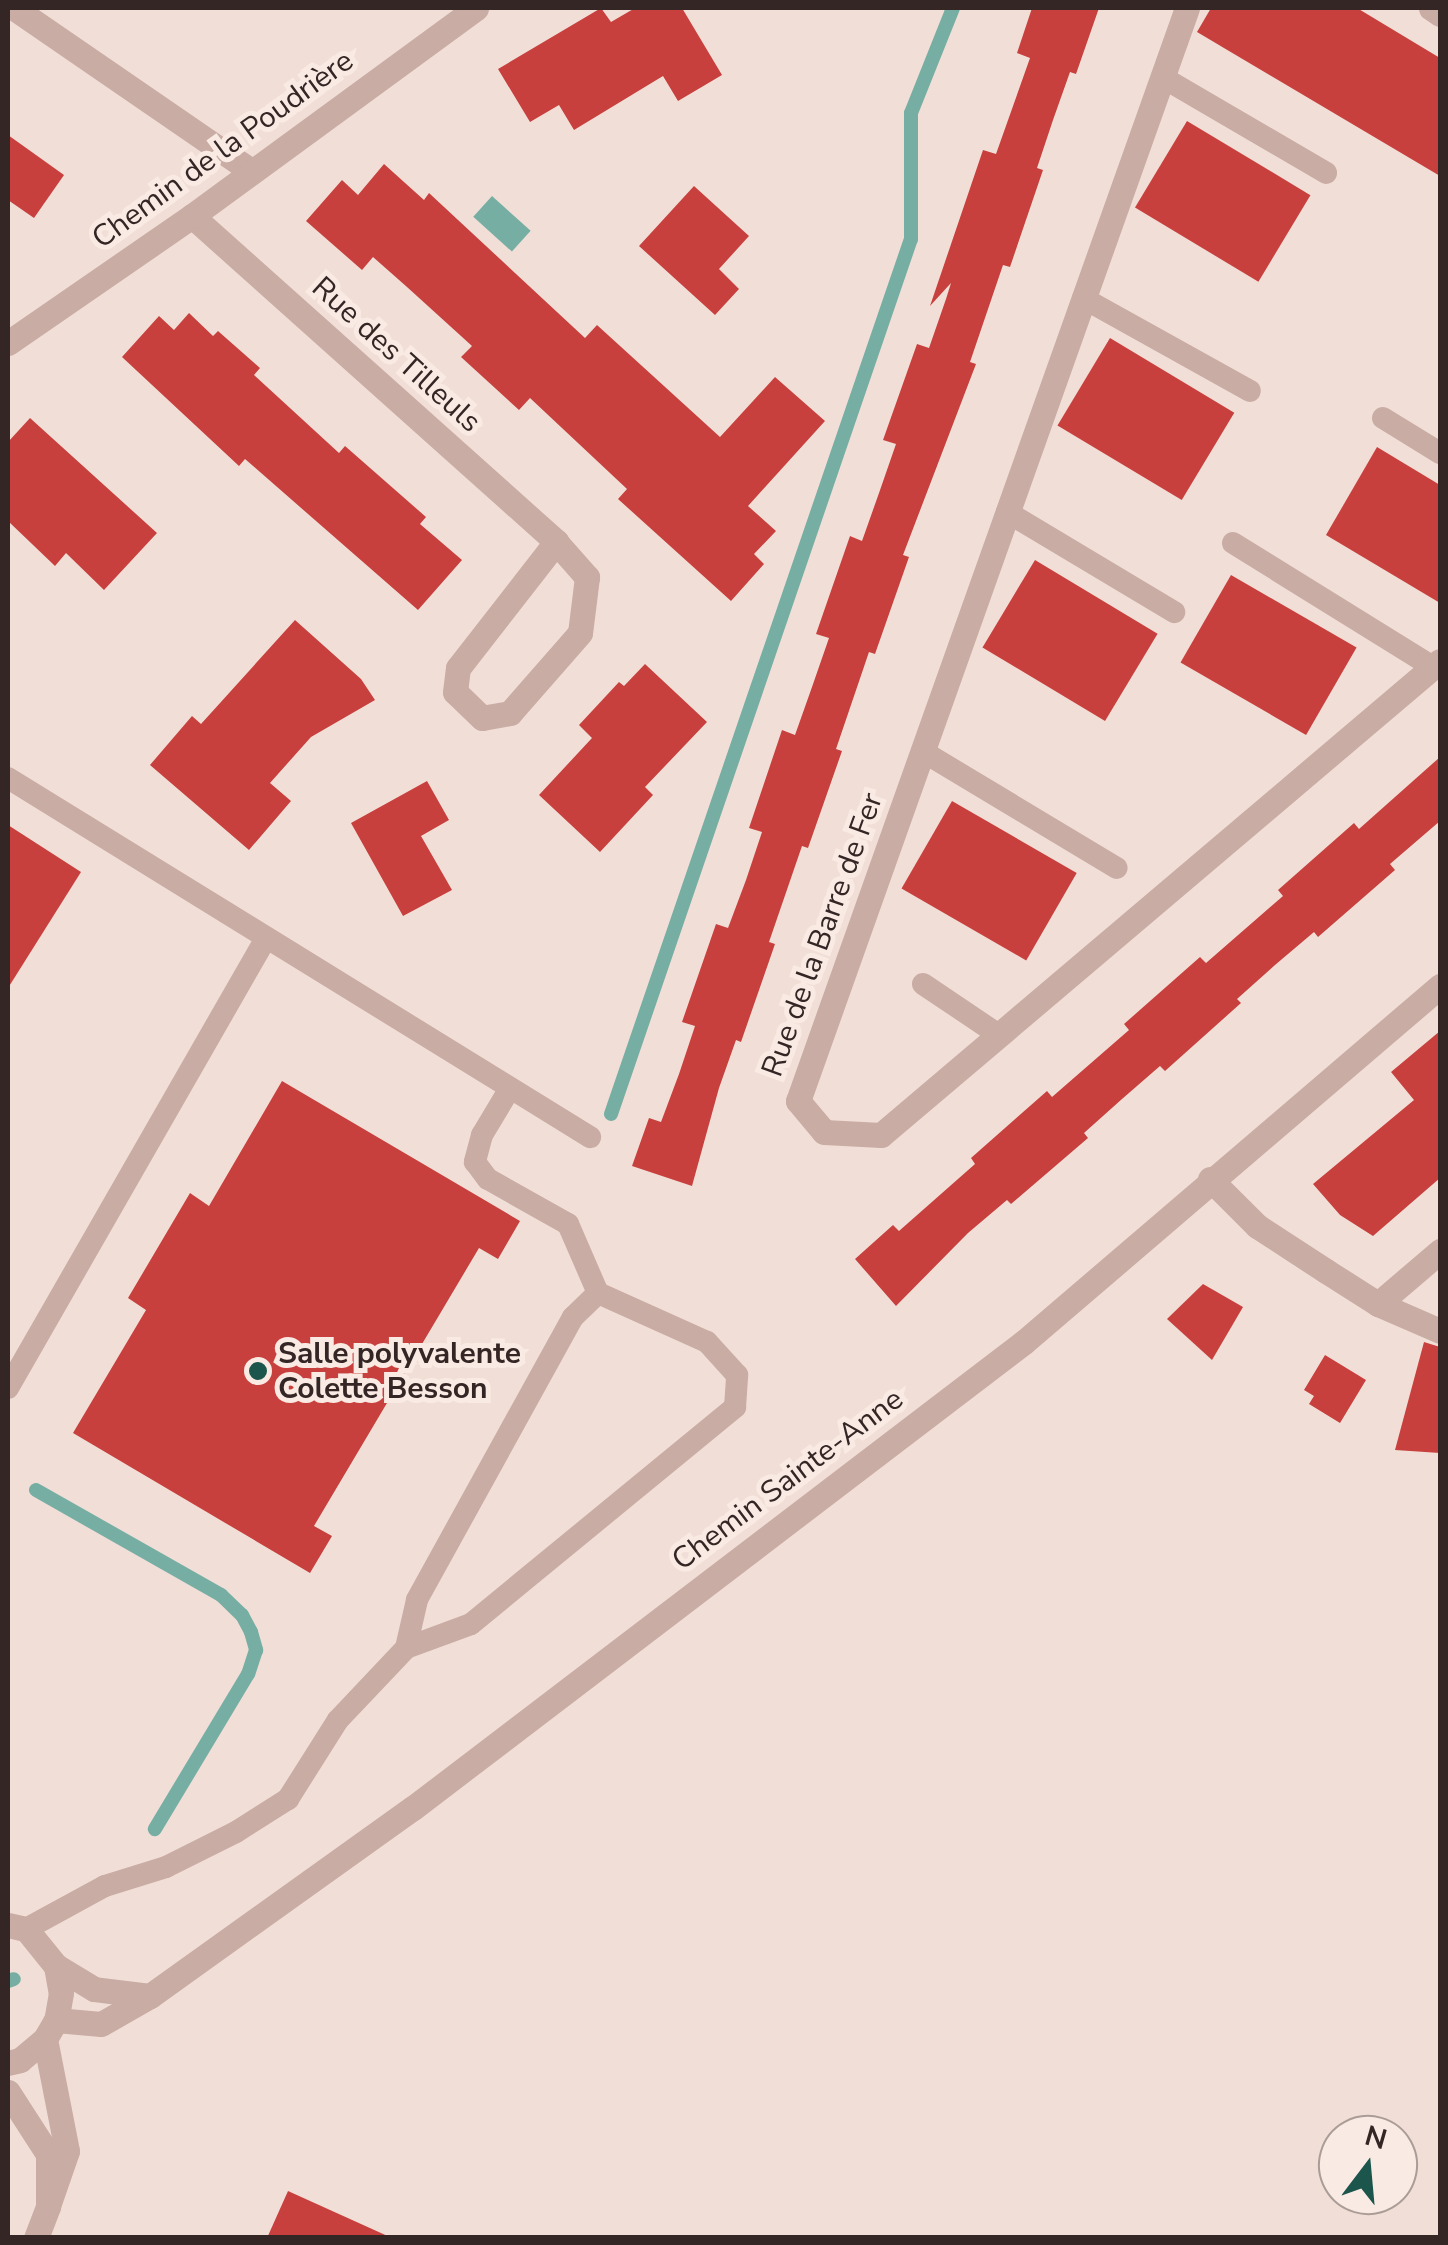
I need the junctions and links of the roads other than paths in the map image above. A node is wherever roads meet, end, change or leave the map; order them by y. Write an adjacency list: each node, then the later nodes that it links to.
1 (14, 8): 7 (street)
2 (476, 8): 7 (street, Chemin de la Poudrière)
3 (1186, 8): 6 (street, Rue de la Barre de Fer)
4 (1430, 8): 5 (street)
5 (1440, 14)
6 (1162, 77): 8 (lane); 10 (street, Rue de la Barre de Fer)
7 (250, 170): 9 (street, Chemin de la Poudrière)
8 (1326, 174)
9 (192, 216): 11 (street, Chemin de la Poudrière); 16 (street, Rue des Tilleuls)
10 (1083, 298): 12 (lane); 15 (street, Rue de la Barre de Fer)
11 (8, 344)
12 (1250, 391)
13 (1383, 418): 14 (lane)
14 (1440, 453)
15 (1008, 512): 18 (lane); 20 (street, Rue de la Barre de Fer)
16 (556, 542): 16 (street, Rue des Tilleuls)
17 (1233, 543): 19 (lane)
18 (1174, 612)
19 (1437, 664): 26 (street, Rue de la Barre de Fer)
20 (922, 752): 22 (lane); 26 (street, Rue de la Barre de Fer)
21 (8, 778): 23 (lane)
22 (1117, 868)
23 (266, 938): 27 (lane); 34 (lane)
24 (923, 984): 26 (lane)
25 (1440, 986): 29 (street, Chemin Sainte-Anne)
26 (1000, 1035)
27 (508, 1090): 28 (lane); 31 (lane)
28 (590, 1137)
29 (1210, 1180): 32 (street); 38 (street, Chemin Sainte-Anne)
30 (1440, 1251): 32 (street)
31 (598, 1293): 35 (lane); 35 (lane)
32 (1378, 1304): 33 (street)
33 (1440, 1331)
34 (8, 1388)
35 (406, 1648): 36 (lane)
36 (17, 1927): 37 (street)
37 (56, 1966): 38 (street); 39 (street)
38 (150, 1996): 39 (street, Chemin Sainte-Anne)
39 (50, 2029): 40 (street); 42 (street)
40 (8, 2063)
41 (8, 2092): 42 (street)
42 (48, 2206): 43 (street)
43 (36, 2238)

